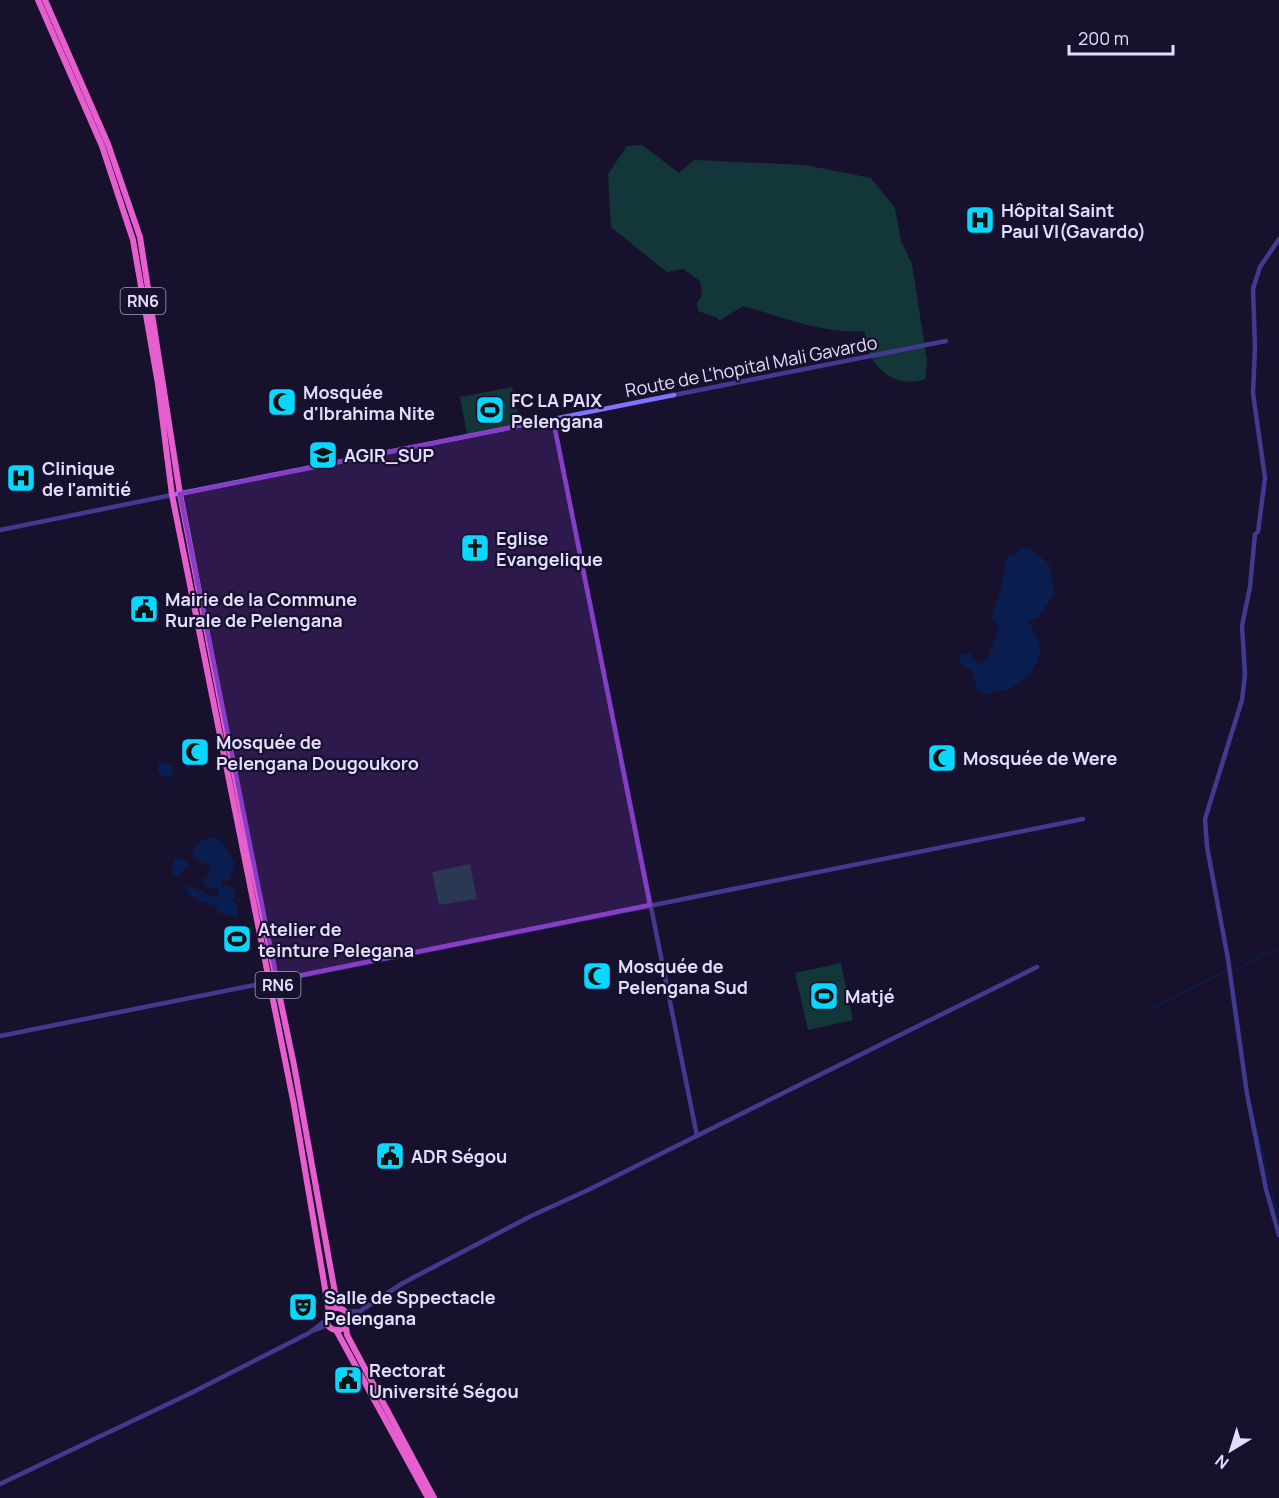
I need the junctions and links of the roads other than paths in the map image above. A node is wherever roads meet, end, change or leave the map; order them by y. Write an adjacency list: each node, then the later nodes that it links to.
1 (38, 0): 3 (highway, RN6)
2 (45, 0): 3 (highway, RN6)
3 (91, 114): 8 (highway, RN6); 9 (highway, RN6)
4 (1279, 239): 18 (street)
5 (946, 341): 6 (street, Route de L'hopital Mali Gavardo)
6 (674, 395): 7 (main road, Route de L'hopital Mali Gavardo)
7 (553, 419): 8 (main road, Route de L'hopital Mali Gavardo); 12 (street)
8 (180, 494): 9 (main road, Route de L'hopital Mali Gavardo); 14 (highway, RN6)
9 (172, 495): 10 (street); 15 (highway, RN6)
10 (0, 530)
11 (1083, 819): 12 (street)
12 (650, 905): 14 (street); 17 (street)
13 (1037, 967): 17 (street)
14 (277, 980): 15 (street); 21 (highway, RN6)
15 (270, 981): 16 (street); 20 (highway, RN6)
16 (0, 1036)
17 (697, 1136): 21 (street)
18 (1277, 1222): 19 (street)
19 (1279, 1235)
20 (329, 1312): 21 (highway); 22 (highway)
21 (345, 1317): 23 (highway); 26 (highway, RN6)
22 (327, 1323): 23 (highway); 24 (street)
23 (336, 1330): 25 (highway)
24 (0, 1484)
25 (428, 1498)
26 (434, 1498)

